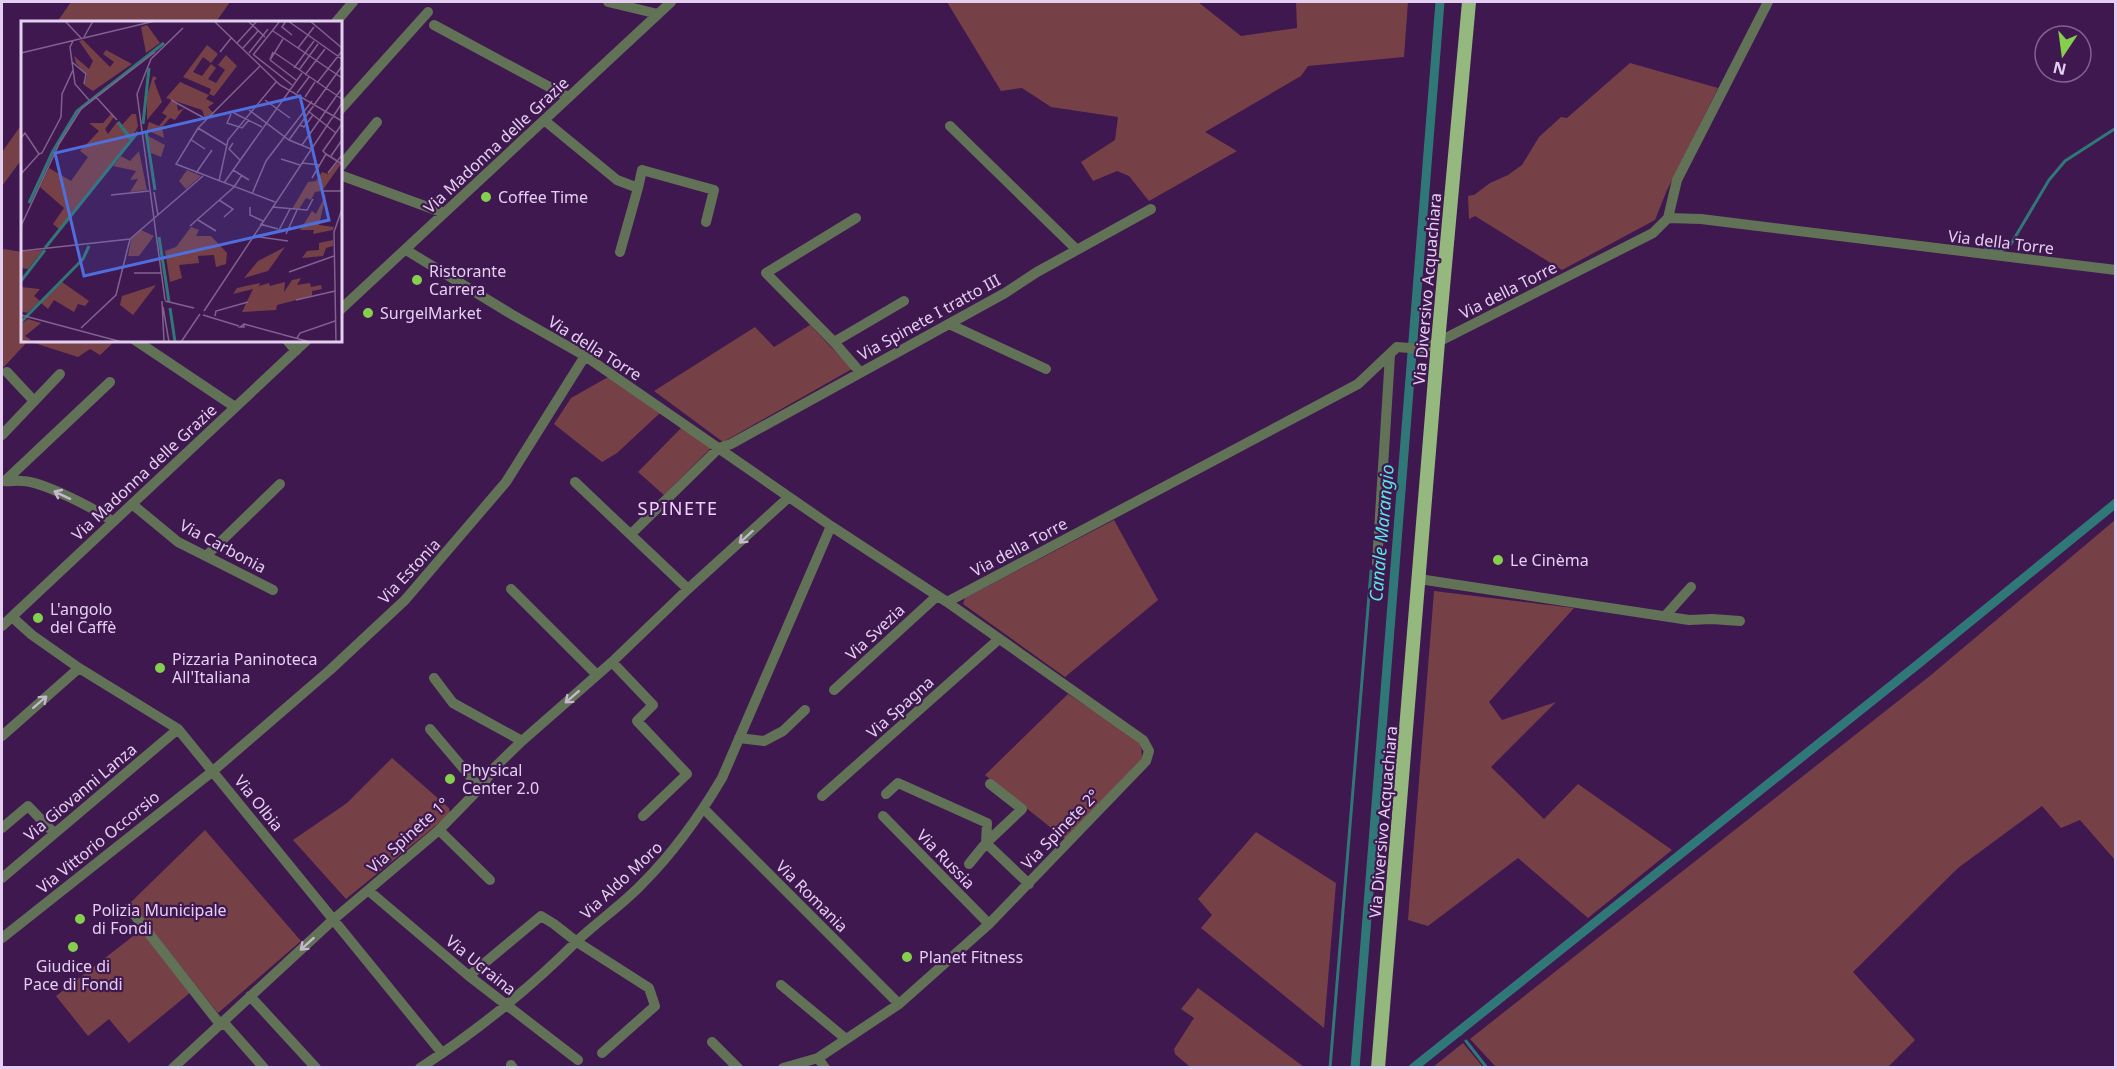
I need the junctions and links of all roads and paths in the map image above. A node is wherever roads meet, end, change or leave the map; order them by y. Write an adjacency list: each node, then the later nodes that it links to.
1 (353, 2): 8 (street)
2 (608, 2): 7 (street)
3 (671, 2): 7 (street, Via Madonna delle Grazie)
4 (1469, 2): 34 (main road, Via Diversivo Acquachiara)
5 (1768, 2): 21 (street)
6 (428, 12): 11 (street)
7 (658, 14): 10 (street, Via Madonna delle Grazie)
8 (337, 21)
9 (434, 25): 10 (street)
10 (568, 97): 12 (street, Via Madonna delle Grazie)
11 (342, 108)
12 (544, 120): 17 (street); 19 (street, Via Madonna delle Grazie)
13 (377, 122): 15 (street)
14 (950, 126): 23 (street)
15 (342, 165)
16 (342, 176): 19 (street)
17 (638, 188): 22 (street); 25 (street)
18 (1151, 209): 23 (street, Via Spinete I tratto III)
19 (444, 213): 24 (street, Via Madonna delle Grazie)
20 (856, 218): 33 (street)
21 (1668, 218): 26 (street, Via della Torre); 34 (street, Via della Torre)
22 (706, 222)
23 (1076, 249): 29 (street, Via Spinete I tratto III)
24 (406, 250): 28 (street, Via Madonna delle Grazie); 37 (street, Via della Torre)
25 (620, 252)
26 (2115, 270)
27 (904, 301): 33 (street)
28 (342, 308)
29 (949, 324): 38 (street); 40 (street, Via Spinete I tratto III)
30 (138, 342): 44 (street)
31 (289, 342): 35 (street)
32 (305, 342): 35 (street, Via Madonna delle Grazie)
33 (834, 342): 40 (street)
34 (1438, 342): 36 (street, Via della Torre); 57 (main road, Via Diversivo Acquachiara)
35 (296, 351): 44 (street, Via Madonna delle Grazie)
36 (1394, 351): 56 (street); 62 (street, Via della Torre)
37 (585, 356): 46 (street, Via della Torre); 79 (street, Via Estonia)
38 (1046, 369)
39 (7, 372): 43 (street)
40 (860, 372): 46 (street, Via Spinete I tratto III)
41 (60, 374): 43 (street)
42 (110, 382): 47 (street)
43 (34, 401): 45 (street)
44 (235, 407): 51 (street, Via Madonna delle Grazie)
45 (2, 435)
46 (719, 448): 50 (street, Via della Torre); 54 (street, Via Spinete I tratto III)
47 (3, 480): 52 (street, one-way to 47)
48 (575, 482): 54 (street)
49 (280, 484): 55 (street)
50 (789, 497): 53 (street, Via della Torre); 59 (street, Via Spinete 1°, one-way to 59)
51 (132, 504): 52 (street, Via Madonna delle Grazie); 55 (street, Via Carbonia)
52 (113, 522): 64 (street, Via Madonna delle Grazie)
53 (831, 526): 62 (street, Via della Torre); 77 (street, Via Aldo Moro)
54 (631, 534): 59 (street)
55 (206, 556): 61 (street, Via Carbonia)
56 (1377, 563)
57 (1419, 579): 63 (street); 120 (main road, Via Diversivo Acquachiara)
58 (1691, 586): 63 (street)
59 (688, 588): 68 (street, Via Spinete 1°)
60 (510, 589): 70 (street)
61 (273, 590)
62 (942, 599): 67 (street, Via Spinete 2°); 72 (street, Via Svezia)
63 (1665, 616): 65 (street)
64 (12, 617): 66 (street, Via Madonna delle Grazie); 69 (street, Via Olbia)
65 (1740, 621)
66 (2, 626)
67 (999, 639): 83 (street, Via Spagna); 94 (street, Via Spinete 2°)
68 (612, 662): 70 (street, Via Spinete 1°); 85 (street)
69 (79, 668): 74 (street, Via Olbia); 76 (street, one-way to 69)
70 (597, 675): 78 (street, Via Spinete 1°, one-way to 78)
71 (434, 678): 78 (street)
72 (834, 690)
73 (804, 710): 77 (street)
74 (178, 729): 79 (street, Via Olbia); 89 (street, Via Giovanni Lanza)
75 (430, 729): 81 (street)
76 (2, 736)
77 (739, 738): 84 (street, Via Aldo Moro)
78 (522, 741): 81 (street, Via Spinete 1°)
79 (213, 771): 97 (street, Via Olbia); 99 (street, Via Vittorio Occorsio)
80 (990, 784): 90 (street)
81 (480, 788): 88 (street, Via Spinete 1°)
82 (886, 794): 90 (street)
83 (822, 796)
84 (704, 809): 100 (street, Via Aldo Moro); 104 (street, Via Romania)
85 (643, 816)
86 (883, 816): 98 (street, Via Russia)
87 (2, 828): 89 (street)
88 (439, 830): 93 (street); 95 (street, Via Spinete 1°)
89 (54, 833): 92 (street, Via Giovanni Lanza)
90 (986, 843): 91 (street); 94 (street)
91 (969, 864)
92 (2, 878)
93 (490, 880)
94 (1029, 884): 98 (street, Via Spinete 2°)
95 (369, 891): 97 (street, Via Spinete 1°); 101 (street, Via Ucraina)
96 (129, 908): 106 (street)
97 (334, 919): 103 (street, Via Spinete 1°, one-way to 103); 109 (street, Via Olbia)
98 (988, 924): 104 (street, Via Spinete 2°)
99 (2, 938)
100 (577, 942): 101 (street); 105 (street, Via Aldo Moro); 110 (street)
101 (468, 976): 105 (street, Via Ucraina)
102 (781, 985): 107 (street)
103 (250, 996): 106 (street, Via Spinete 1°); 115 (street)
104 (899, 1004): 107 (street, Via Spinete 2°)
105 (507, 1006): 109 (street, Via Aldo Moro); 112 (street, Via Ucraina)
106 (219, 1023): 113 (street, Via Spinete 1°); 114 (street)
107 (846, 1039): 111 (street, Via Spinete 2°)
108 (712, 1042): 117 (street)
109 (442, 1053): 116 (street, Via Aldo Moro)
110 (602, 1053)
111 (818, 1058): 118 (street, Via Spinete 2°); 119 (street)
112 (578, 1060)
113 (173, 1068)
114 (264, 1068)
115 (316, 1068)
116 (420, 1068)
117 (738, 1068)
118 (783, 1068)
119 (825, 1068)
120 (1378, 1068)

